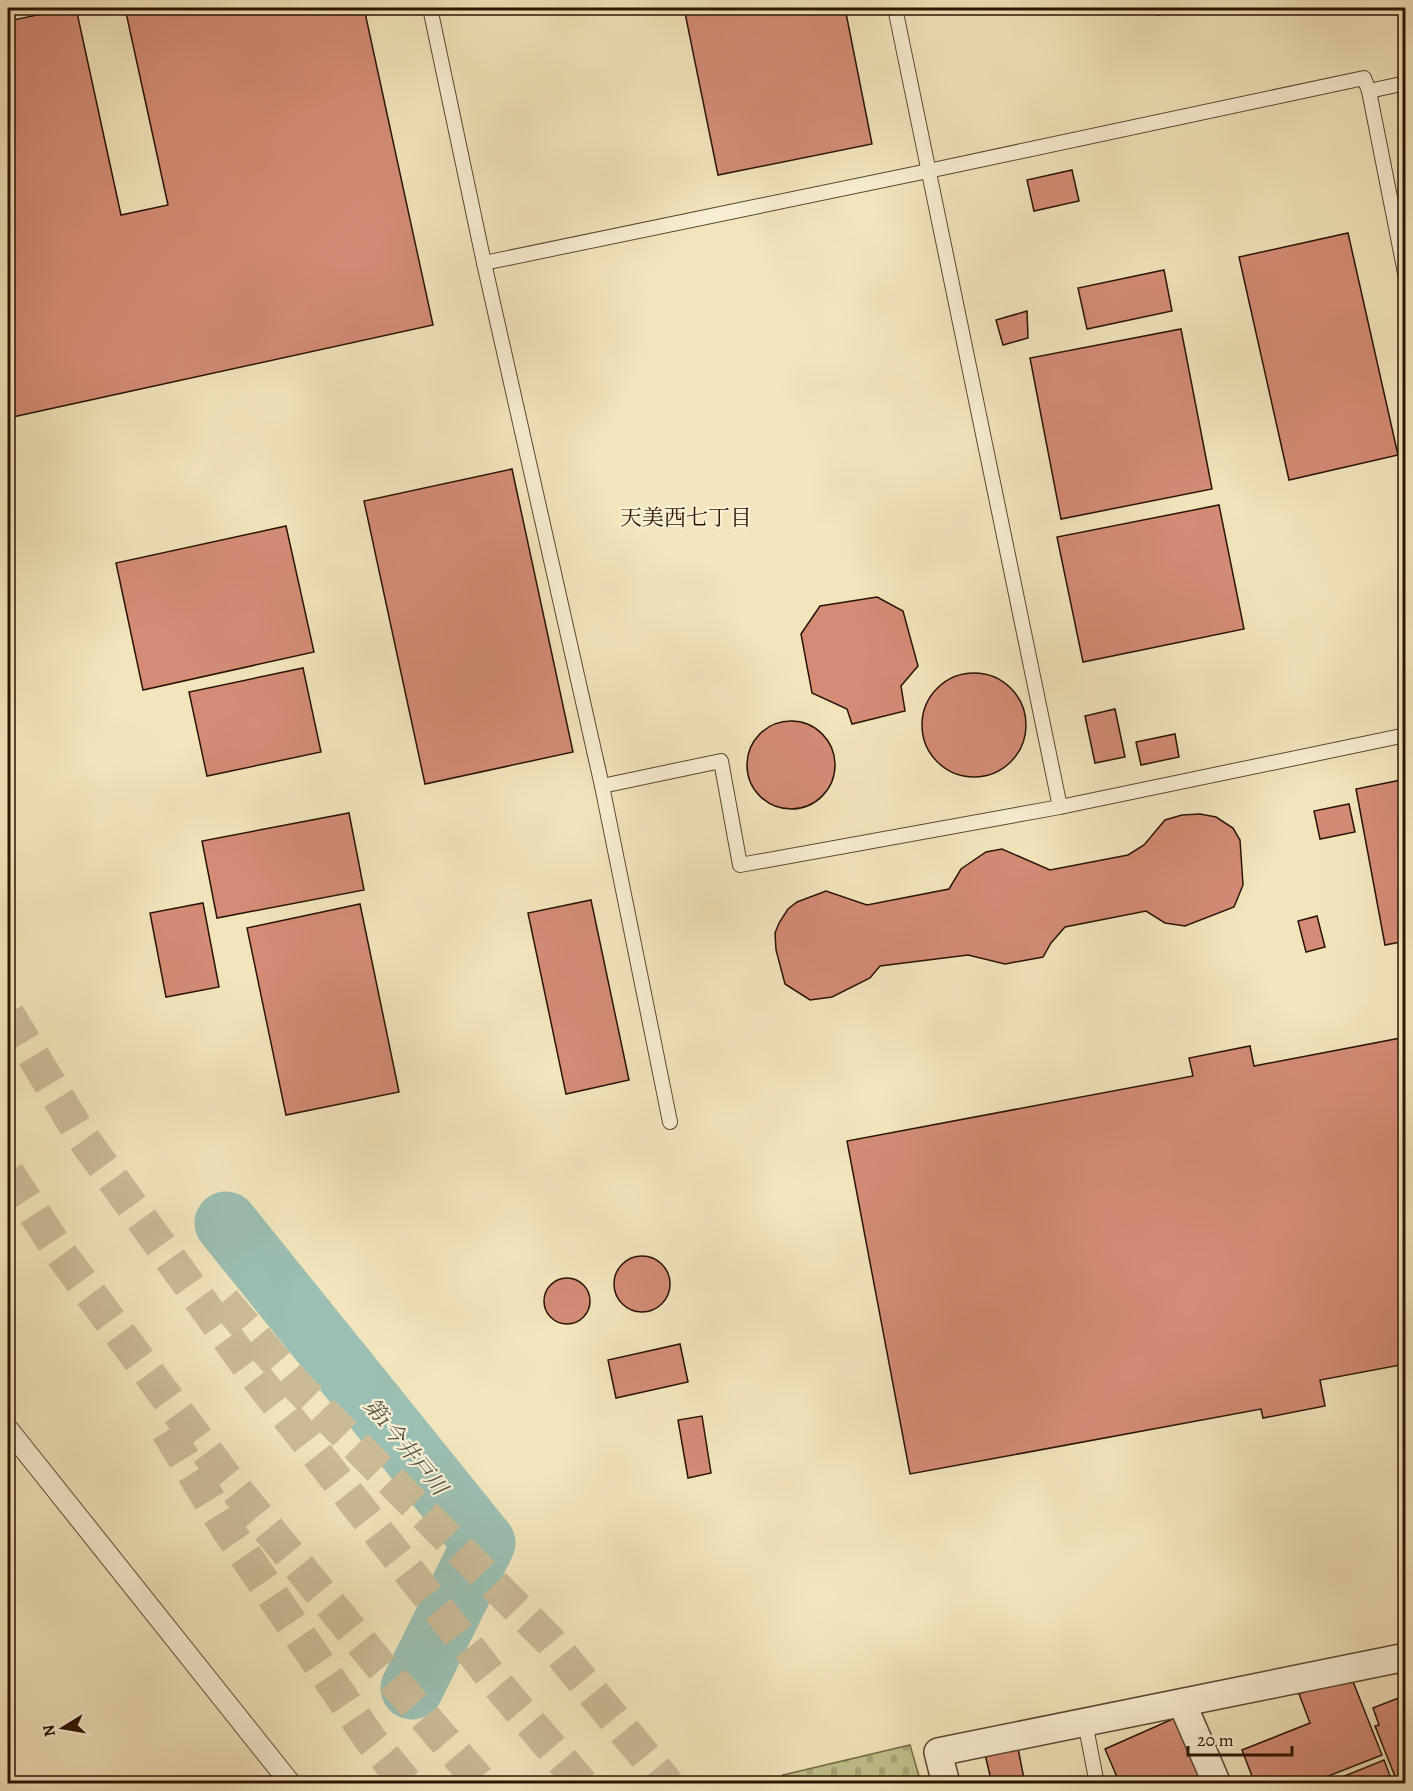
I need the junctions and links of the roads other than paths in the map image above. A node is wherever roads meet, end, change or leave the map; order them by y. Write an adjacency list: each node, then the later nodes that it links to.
1 (430, 8): 6 (lane)
2 (895, 8): 5 (lane)
3 (1406, 83): 4 (lane)
4 (1369, 92): 5 (lane); 7 (lane)
5 (928, 171): 6 (lane); 10 (lane)
6 (484, 263): 9 (lane)
7 (1406, 278)
8 (1406, 735): 10 (lane)
9 (602, 786): 10 (lane); 11 (lane)
10 (1060, 807)
11 (670, 1122)
12 (8, 1429): 16 (street)
13 (1406, 1657): 14 (street)
14 (1182, 1703): 15 (street); 19 (street)
15 (1085, 1722): 17 (street); 18 (lane)
16 (291, 1784)
17 (946, 1784)
18 (1097, 1784)
19 (1217, 1784)

